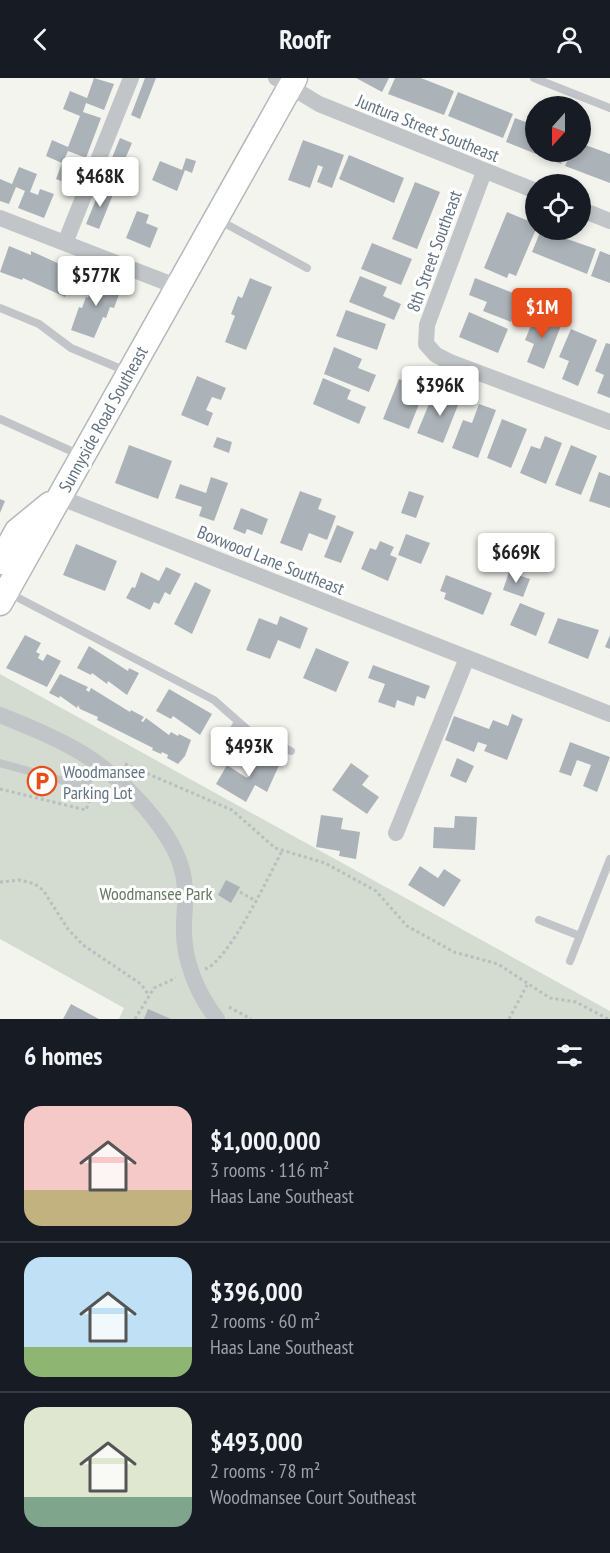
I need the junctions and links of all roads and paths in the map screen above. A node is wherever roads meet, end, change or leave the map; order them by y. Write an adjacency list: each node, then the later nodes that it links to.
1 (131, 78): 11 (street)
2 (534, 78): 4 (lane)
3 (287, 81): 5 (street, Juntura Street Southeast); 9 (main road, Sunnyside Road Southeast)
4 (610, 108)
5 (484, 172): 6 (street, Juntura Street Southeast); 17 (street, 8th Street Southeast)
6 (525, 187)
7 (591, 213): 10 (street)
8 (0, 218): 11 (street)
9 (216, 219): 12 (lane); 13 (main road, Sunnyside Road Southeast)
10 (610, 220)
11 (65, 243): 13 (street)
12 (307, 268)
13 (178, 287): 15 (main road, Sunnyside Road Southeast)
14 (0, 308): 15 (lane)
15 (130, 372): 18 (main road, Sunnyside Road Southeast)
16 (0, 419): 18 (lane)
17 (610, 422)
18 (83, 456): 19 (main road, Sunnyside Road Southeast)
19 (59, 497): 20 (main road); 21 (street, Boxwood Lane Southeast)
20 (4, 580): 24 (lane)
21 (467, 658): 22 (street, Boxwood Lane Southeast); 31 (street)
22 (610, 714)
23 (0, 715): 28 (street)
24 (238, 722): 25 (lane); 26 (lane)
25 (291, 751)
26 (215, 762)
27 (0, 763): 28 (lane)
28 (111, 764): 32 (path); 41 (street)
29 (0, 789): 30 (path)
30 (93, 793)
31 (396, 833)
32 (282, 851): 36 (path); 43 (path)
33 (610, 860): 38 (lane)
34 (0, 882): 45 (path)
35 (240, 892): 36 (path)
36 (256, 901): 41 (path)
37 (539, 920): 38 (lane)
38 (580, 936): 39 (lane)
39 (570, 961)
40 (173, 970): 42 (path)
41 (197, 972): 42 (path); 47 (street)
42 (176, 978): 44 (path); 45 (path)
43 (527, 985): 48 (path); 49 (path)
44 (178, 986)
45 (148, 994): 46 (path)
46 (135, 1019)
47 (217, 1019)
48 (509, 1019)
49 (608, 1019)

